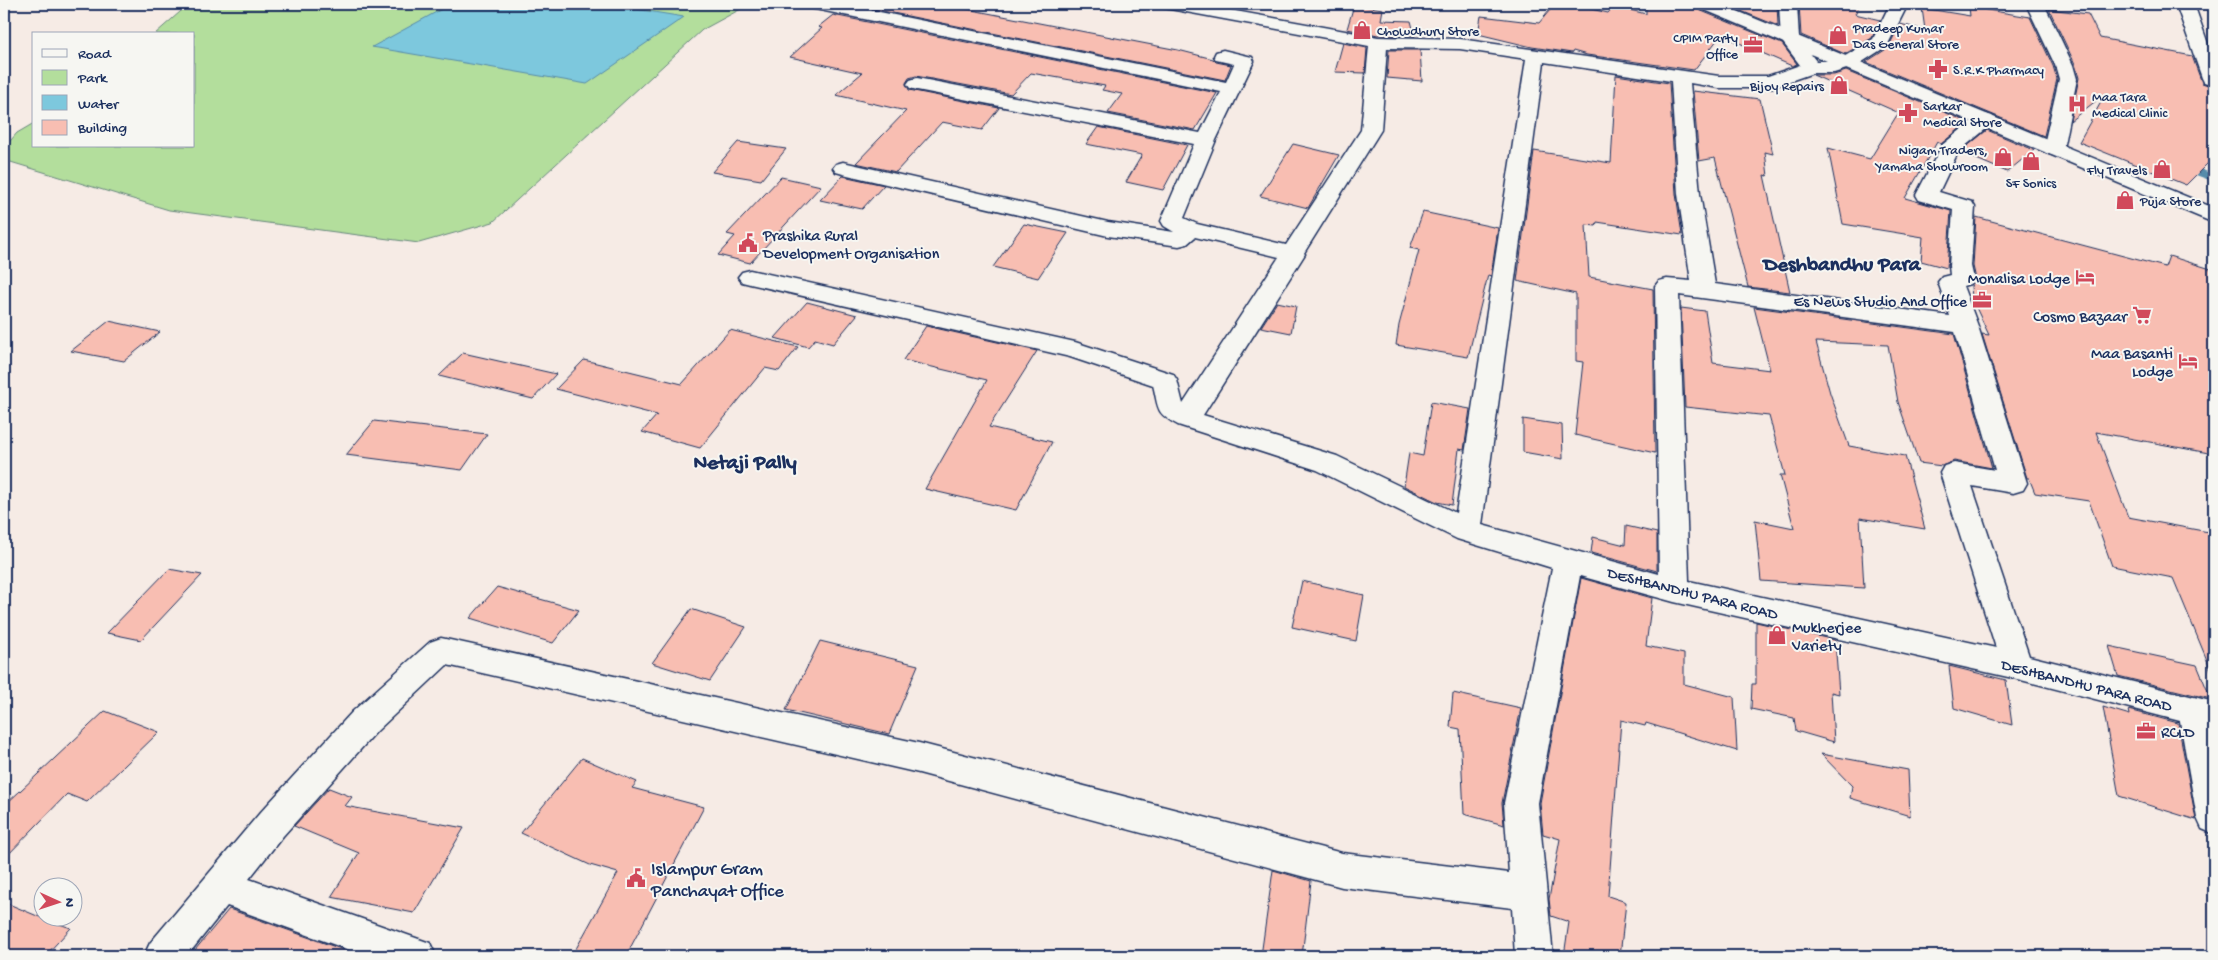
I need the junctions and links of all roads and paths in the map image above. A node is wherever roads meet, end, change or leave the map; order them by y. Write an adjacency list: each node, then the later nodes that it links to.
1 (815, 4): 17 (street)
2 (1170, 4): 9 (street)
3 (1706, 4): 8 (street)
4 (1788, 4): 8 (street)
5 (1899, 4): 12 (street)
6 (2034, 4): 20 (street)
7 (2185, 4): 15 (street)
8 (1790, 40): 12 (street); 13 (street)
9 (1378, 42): 10 (street); 24 (street)
10 (1536, 54): 14 (street); 29 (street)
11 (1223, 56): 17 (street)
12 (1849, 62): 13 (street); 18 (street)
13 (1811, 68): 14 (street)
14 (1680, 77): 26 (street)
15 (2214, 79)
16 (917, 84): 19 (street)
17 (1232, 90): 19 (street)
18 (1985, 120): 20 (street); 27 (street)
19 (1206, 140): 23 (street)
20 (2053, 149): 22 (street)
21 (843, 168): 23 (street)
22 (2214, 216)
23 (1190, 229): 24 (street)
24 (1294, 254): 28 (street)
25 (750, 277): 28 (street)
26 (1704, 290): 27 (street); 31 (street)
27 (1966, 326): 32 (street)
28 (1188, 419): 29 (street, DESHBANDHU PARA ROAD)
29 (1467, 531): 30 (street, DESHBANDHU PARA ROAD)
30 (1568, 561): 31 (street, DESHBANDHU PARA ROAD); 36 (street)
31 (1674, 590): 32 (street, DESHBANDHU PARA ROAD)
32 (2017, 666): 33 (street, DESHBANDHU PARA ROAD)
33 (2205, 714): 34 (street)
34 (2214, 818)
35 (228, 889): 38 (street)
36 (1530, 893): 37 (street); 39 (street)
37 (163, 956)
38 (417, 956)
39 (1534, 956)

